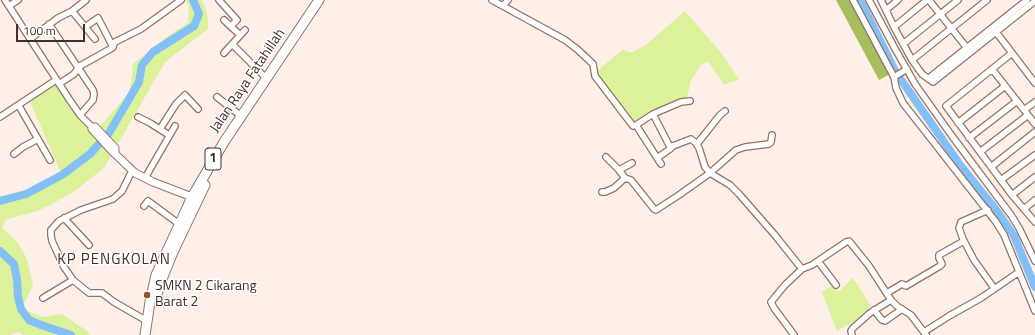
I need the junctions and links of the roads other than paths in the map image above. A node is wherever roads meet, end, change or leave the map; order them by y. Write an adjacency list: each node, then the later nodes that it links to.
1 (5, 0): 19 (street)
2 (18, 0): 19 (street)
3 (86, 0): 22 (street)
4 (181, 0): 38 (street)
5 (220, 0): 26 (street)
6 (319, 0): 35 (highway, Jalan Raya Fatahillah / 1)
7 (326, 0): 35 (highway, Jalan Raya Fatahillah / 1)
8 (492, 0): 20 (street)
9 (508, 0): 20 (street)
10 (853, 0): 46 (street)
11 (869, 0): 45 (street)
12 (881, 0): 21 (street)
13 (898, 0): 21 (street)
14 (928, 0): 23 (street); 28 (street)
15 (958, 0): 23 (street)
16 (1027, 0): 39 (street)
17 (984, 1): 29 (street)
18 (1035, 1): 31 (street)
19 (9, 6): 33 (street)
20 (503, 6): 67 (street)
21 (886, 10): 28 (street)
22 (72, 11): 25 (street); 27 (street)
23 (940, 14): 29 (street); 37 (street)
24 (224, 20): 26 (street)
25 (49, 24): 33 (street); 43 (street)
26 (231, 26): 32 (street)
27 (85, 27): 34 (street); 38 (street)
28 (894, 28): 37 (street)
29 (951, 28): 39 (street); 42 (street)
30 (245, 30): 32 (street)
31 (996, 32): 41 (street); 48 (street)
32 (240, 35): 36 (street)
33 (30, 39): 49 (street)
34 (95, 39)
35 (295, 41): 47 (highway, Jalan Raya Fatahillah / 1); 122 (highway, Jalan Raya Fatahillah / 1)
36 (232, 44): 40 (street); 47 (street)
37 (902, 44): 42 (street)
38 (113, 47): 43 (street)
39 (967, 48): 48 (street)
40 (224, 52)
41 (1012, 53): 44 (street); 50 (street)
42 (912, 60): 48 (street)
43 (78, 68): 49 (street); 61 (street)
44 (992, 69): 51 (street); 65 (street)
45 (905, 70): 46 (street); 107 (street)
46 (896, 76): 100 (street)
47 (266, 78): 62 (highway, Jalan Raya Fatahillah / 1)
48 (929, 78)
49 (58, 82): 56 (street); 61 (street)
50 (1035, 83)
51 (1005, 86): 54 (street); 65 (street)
52 (217, 97): 62 (street)
53 (690, 101): 60 (street)
54 (1017, 101): 59 (street); 74 (street)
55 (1035, 102): 59 (street)
56 (19, 106): 63 (street); 75 (street)
57 (198, 109): 70 (street)
58 (725, 111): 76 (street)
59 (1026, 112): 66 (street); 78 (street)
60 (653, 114): 67 (street); 77 (street)
61 (80, 115): 69 (street)
62 (241, 116): 96 (highway, Jalan Raya Fatahillah / 1)
63 (0, 117)
64 (138, 117): 70 (street)
65 (958, 123): 74 (street)
66 (1035, 124)
67 (636, 125): 82 (street)
68 (175, 126): 72 (street)
69 (93, 128): 88 (street)
70 (160, 129): 72 (street)
71 (1035, 132): 86 (street)
72 (169, 135): 91 (street)
73 (772, 135): 89 (street)
74 (970, 138): 78 (street)
75 (38, 139): 79 (street); 83 (street)
76 (697, 144): 77 (street); 89 (street)
77 (673, 146): 82 (street)
78 (980, 152): 86 (street)
79 (14, 154)
80 (1035, 155): 93 (street)
81 (606, 157): 87 (street)
82 (657, 158): 85 (street)
83 (50, 160)
84 (632, 163): 87 (street)
85 (660, 164)
86 (991, 167): 93 (street)
87 (619, 170): 92 (street)
88 (132, 171): 91 (street); 101 (street)
89 (710, 173): 92 (street); 108 (street)
90 (1035, 177): 95 (street)
91 (144, 178): 96 (street)
92 (625, 178): 94 (street)
93 (1001, 180): 95 (street)
94 (602, 192)
95 (1012, 195): 99 (street)
96 (192, 197): 103 (highway, Jalan Raya Fatahillah / 1)
97 (1035, 200): 99 (street)
98 (144, 206): 103 (street)
99 (1024, 209): 102 (street)
100 (988, 210): 104 (street); 109 (street)
101 (64, 218): 105 (street); 110 (street)
102 (1035, 222)
103 (179, 224): 119 (highway, Jalan Raya Fatahillah / 1)
104 (964, 241): 112 (street); 113 (street)
105 (89, 245)
106 (818, 261): 108 (street); 111 (street); 113 (street)
107 (1035, 261)
108 (802, 270): 123 (street)
109 (1019, 272): 112 (street); 118 (street)
110 (73, 280): 114 (street); 119 (street)
111 (836, 285)
112 (994, 288): 120 (street)
113 (887, 293): 115 (street)
114 (43, 298)
115 (891, 300): 116 (street); 117 (street)
116 (902, 309): 117 (street); 120 (street)
117 (874, 310): 124 (street)
118 (1035, 311)
119 (147, 321): 121 (highway, Jalan Raya Fatahillah / 1)
120 (925, 334)
121 (145, 335)
122 (151, 335)
123 (794, 335)
124 (852, 335)

